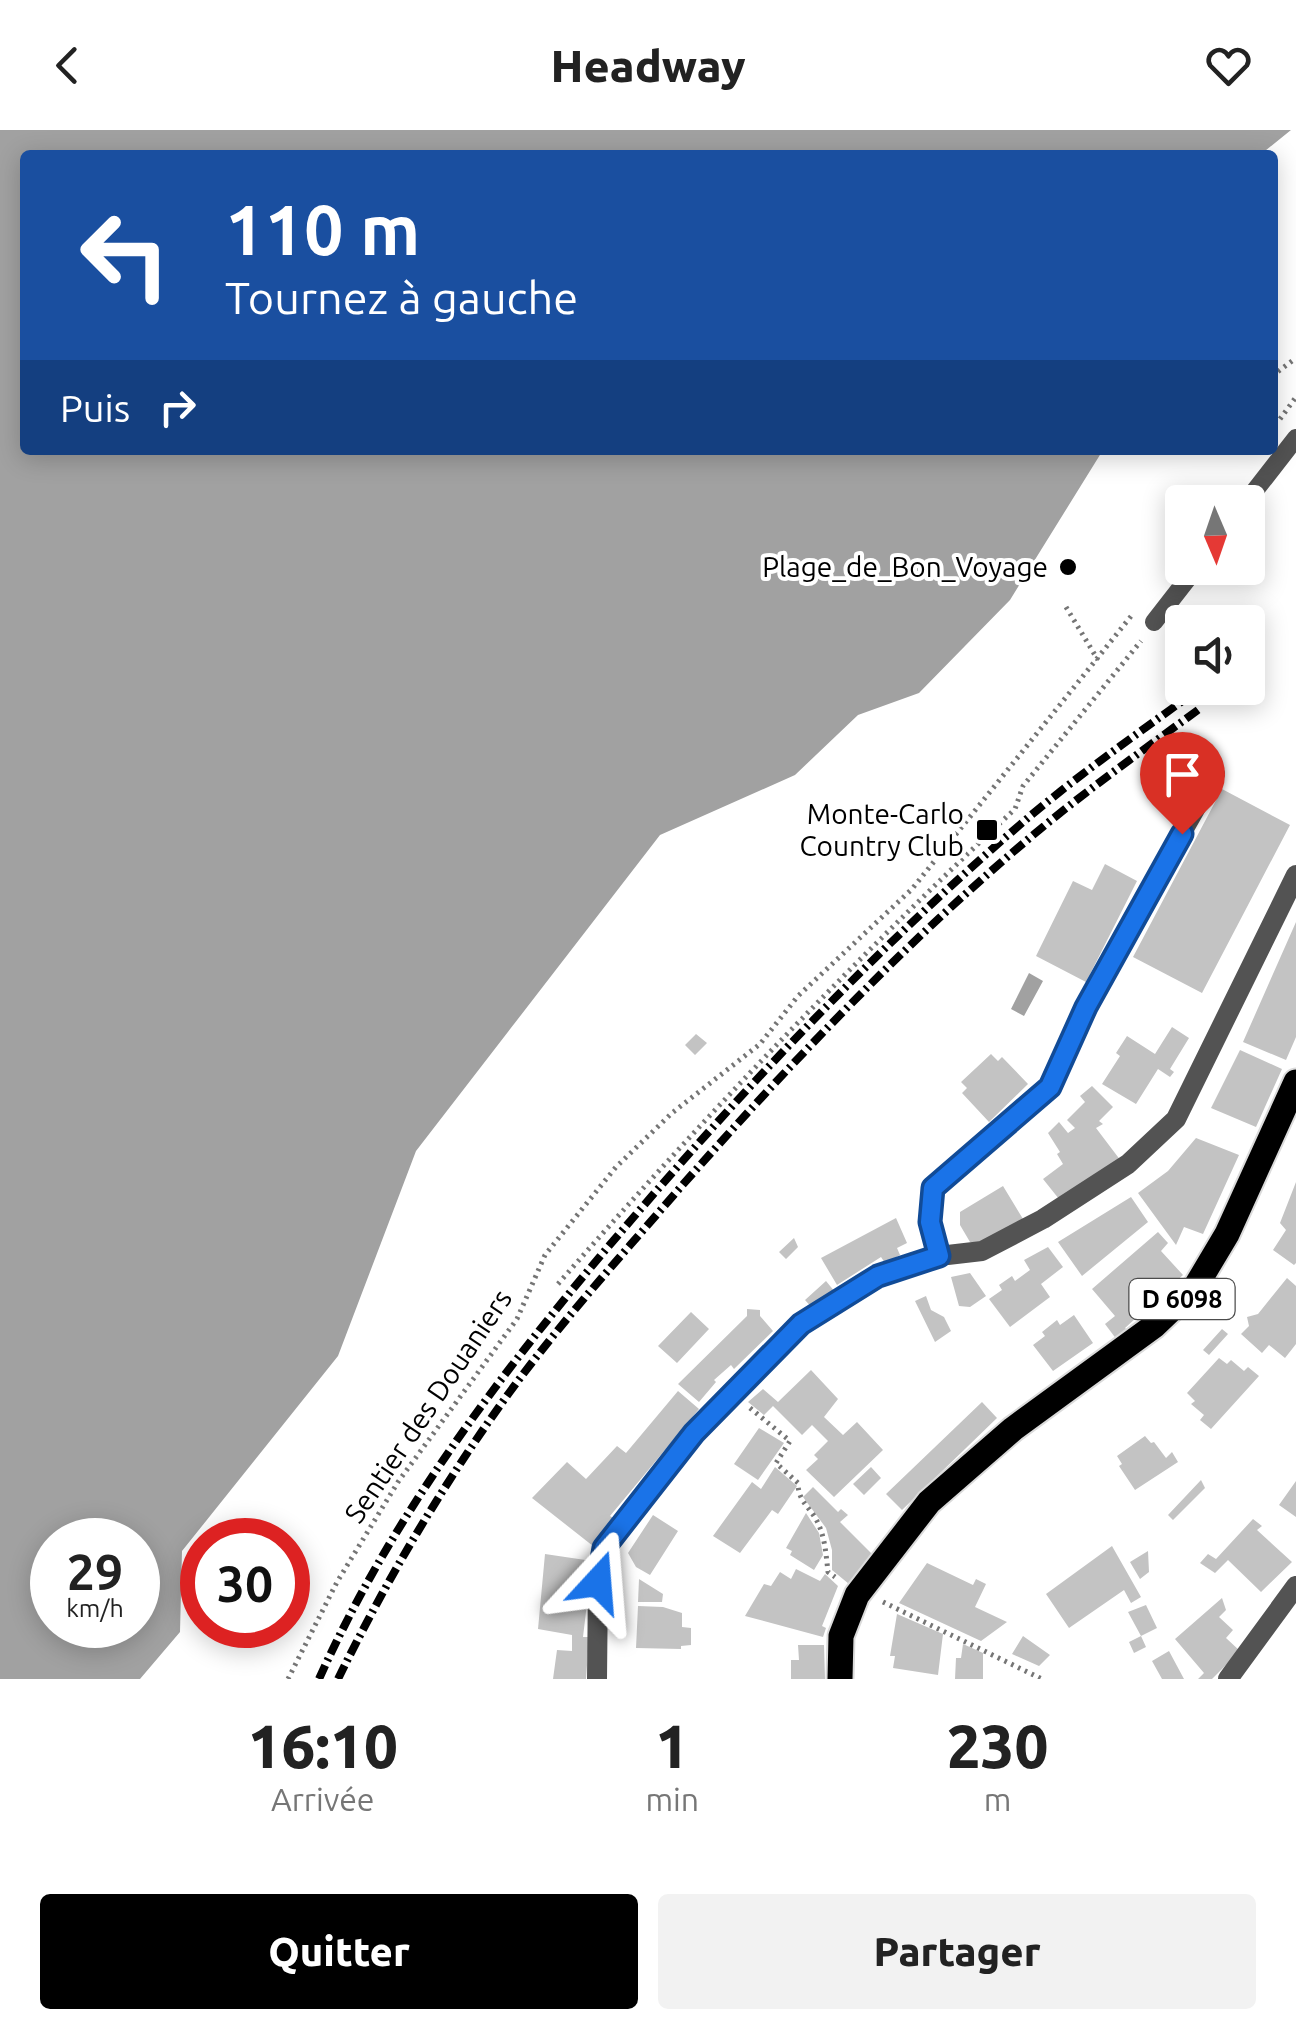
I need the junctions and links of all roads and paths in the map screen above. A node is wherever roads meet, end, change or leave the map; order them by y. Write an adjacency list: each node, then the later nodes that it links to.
1 (1296, 397): 2 (path)
2 (1278, 422)
3 (1296, 438): 4 (lane)
4 (1259, 485)
5 (1183, 585): 8 (lane)
6 (1138, 607): 9 (path, Sentier des Douaniers)
7 (1066, 608): 9 (path)
8 (1154, 622): 14 (path)
9 (1098, 660): 18 (path, Sentier des Douaniers)
10 (1216, 774): 13 (lane)
11 (1296, 875): 13 (street)
12 (1296, 1082): 17 (main road, D 6098)
13 (939, 1256): 15 (street)
14 (558, 1284)
15 (732, 1394): 17 (path); 19 (street)
16 (1296, 1586): 22 (street)
17 (867, 1597): 20 (main road, D 6098); 21 (path)
18 (288, 1679)
19 (597, 1679)
20 (840, 1679)
21 (1042, 1679)
22 (1228, 1679)

